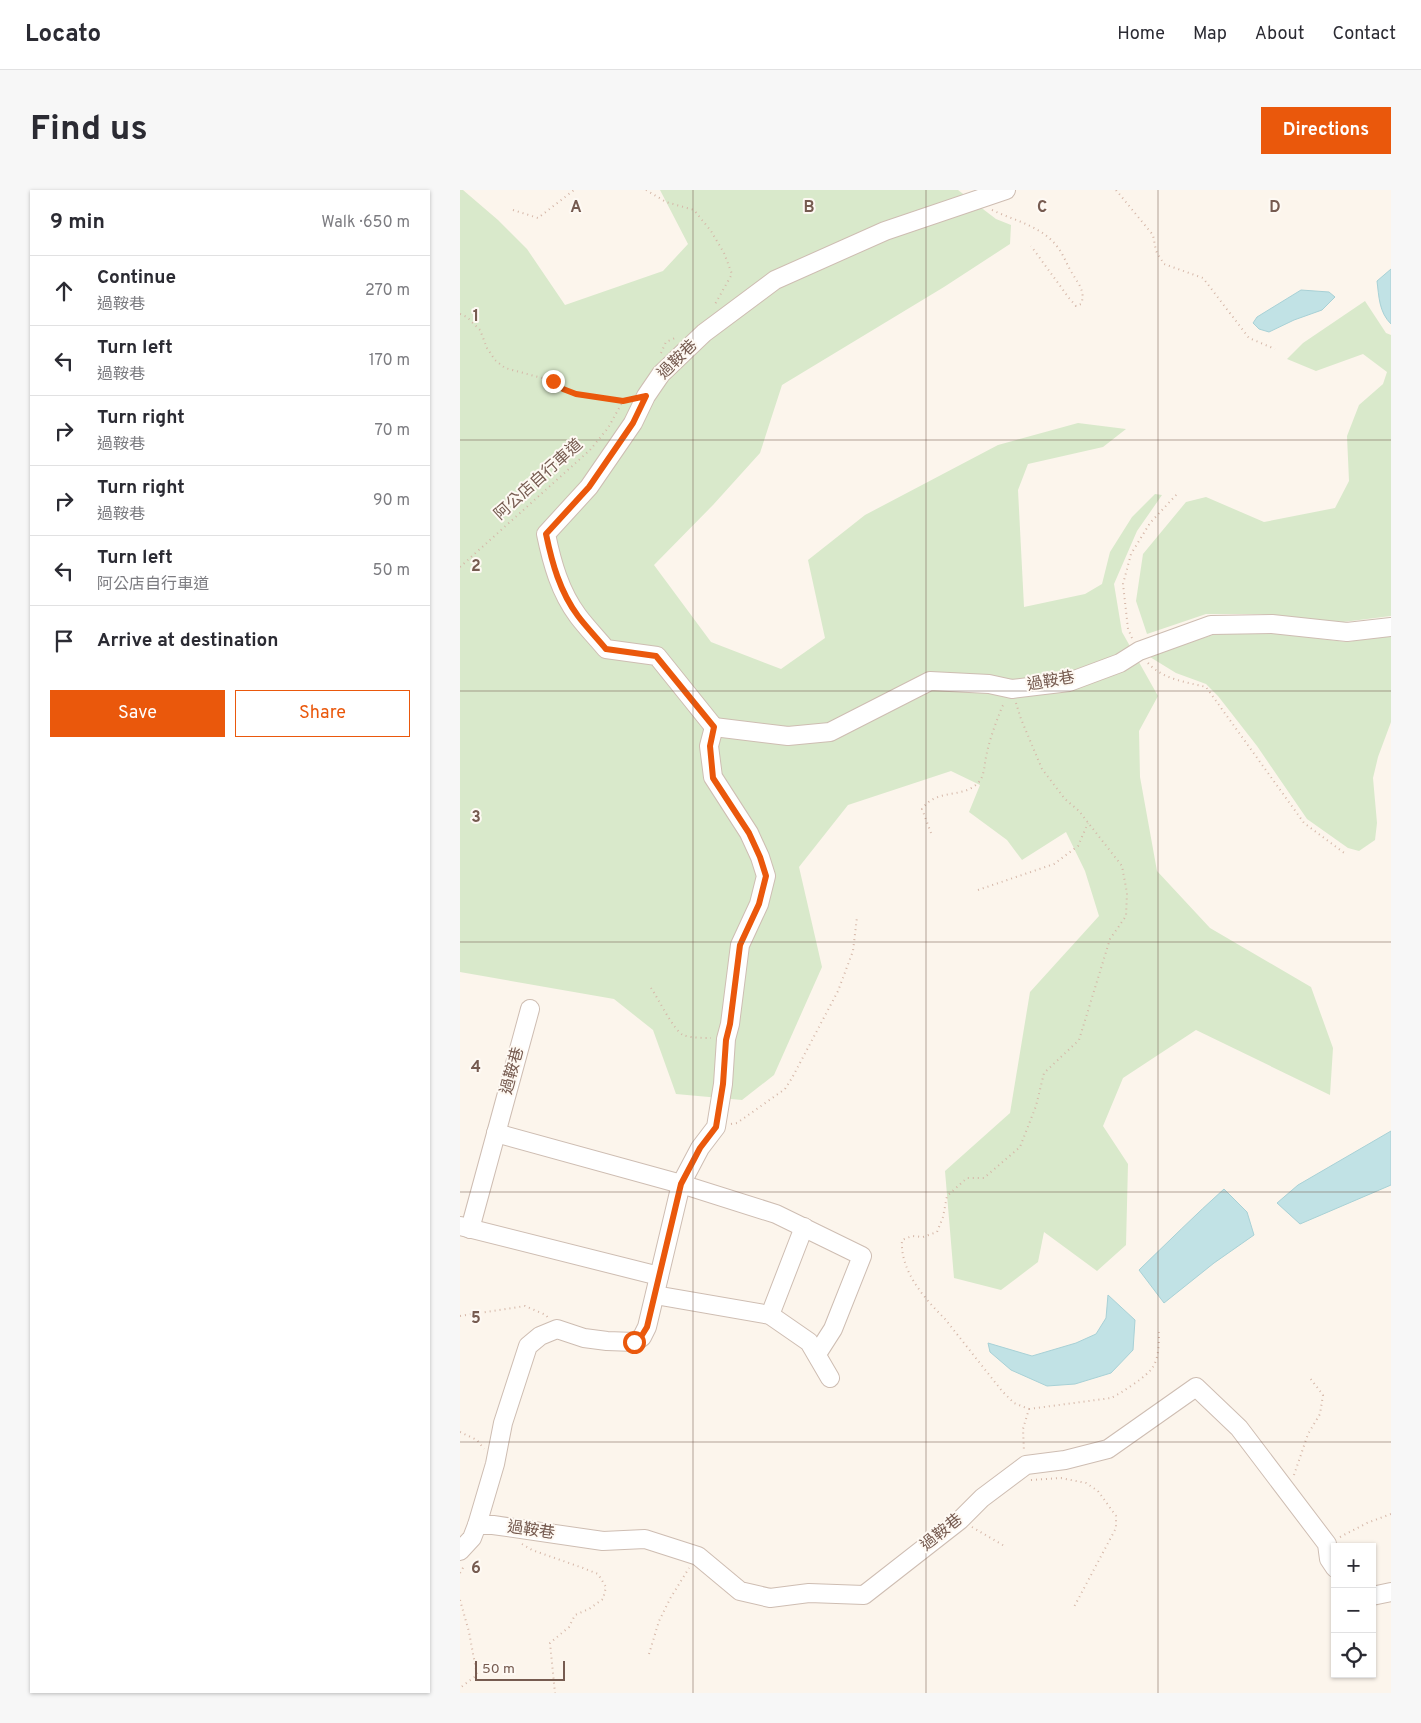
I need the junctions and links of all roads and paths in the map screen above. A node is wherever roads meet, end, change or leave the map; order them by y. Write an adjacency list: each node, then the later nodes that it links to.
1 (574, 190): 6 (path)
2 (646, 190): 8 (path)
3 (1006, 190): 5 (lane, 過鞍巷)
4 (1116, 190): 11 (path)
5 (977, 201): 7 (path); 13 (lane, 過鞍巷)
6 (513, 210)
7 (1031, 246)
8 (712, 310)
9 (460, 314): 14 (path)
10 (683, 335): 12 (path)
11 (1275, 349)
12 (659, 358)
13 (646, 396): 14 (path); 20 (lane, 過鞍巷)
14 (623, 401): 16 (path, 阿公店自行車道)
15 (1177, 494): 18 (path)
16 (460, 567)
17 (1391, 627): 18 (lane, 過鞍巷)
18 (1139, 651): 19 (lane, 過鞍巷); 23 (path)
19 (1012, 689): 20 (lane, 過鞍巷); 21 (path); 22 (path)
20 (714, 727): 28 (lane)
21 (1088, 823): 24 (path); 43 (path)
22 (932, 833)
23 (1347, 855)
24 (978, 890)
25 (856, 917): 29 (path)
26 (651, 988): 28 (path)
27 (530, 1009): 30 (lane, 過鞍巷)
28 (726, 1040): 29 (lane)
29 (716, 1127): 31 (lane)
30 (496, 1133): 31 (lane); 33 (lane, 過鞍巷)
31 (681, 1184): 32 (lane); 34 (lane)
32 (804, 1227): 36 (lane); 40 (lane)
33 (465, 1228): 34 (lane, 過鞍巷)
34 (659, 1276): 35 (lane)
35 (654, 1295): 36 (lane); 38 (lane)
36 (770, 1315): 40 (lane)
37 (460, 1316): 38 (path)
38 (557, 1329): 45 (lane)
39 (1159, 1332): 43 (path)
40 (817, 1354): 41 (lane)
41 (830, 1378)
42 (1310, 1378): 48 (path)
43 (1028, 1409): 46 (path)
44 (460, 1432): 45 (path)
45 (495, 1464): 51 (lane)
46 (1026, 1465): 47 (lane, 過鞍巷); 48 (lane)
47 (1012, 1477): 50 (lane, 過鞍巷); 61 (path)
48 (1290, 1494): 53 (lane)
49 (1391, 1514): 53 (path)
50 (960, 1520): 54 (path); 56 (lane, 過鞍巷)
51 (477, 1525): 55 (lane); 56 (lane, 過鞍巷)
52 (516, 1540): 64 (path)
53 (1327, 1544): 57 (lane)
54 (1006, 1547)
55 (460, 1551)
56 (698, 1556): 62 (path)
57 (1331, 1561)
58 (1391, 1592): 59 (lane)
59 (1376, 1595)
60 (460, 1600): 63 (path)
61 (1074, 1607)
62 (650, 1654)
63 (460, 1688)
64 (555, 1693)

